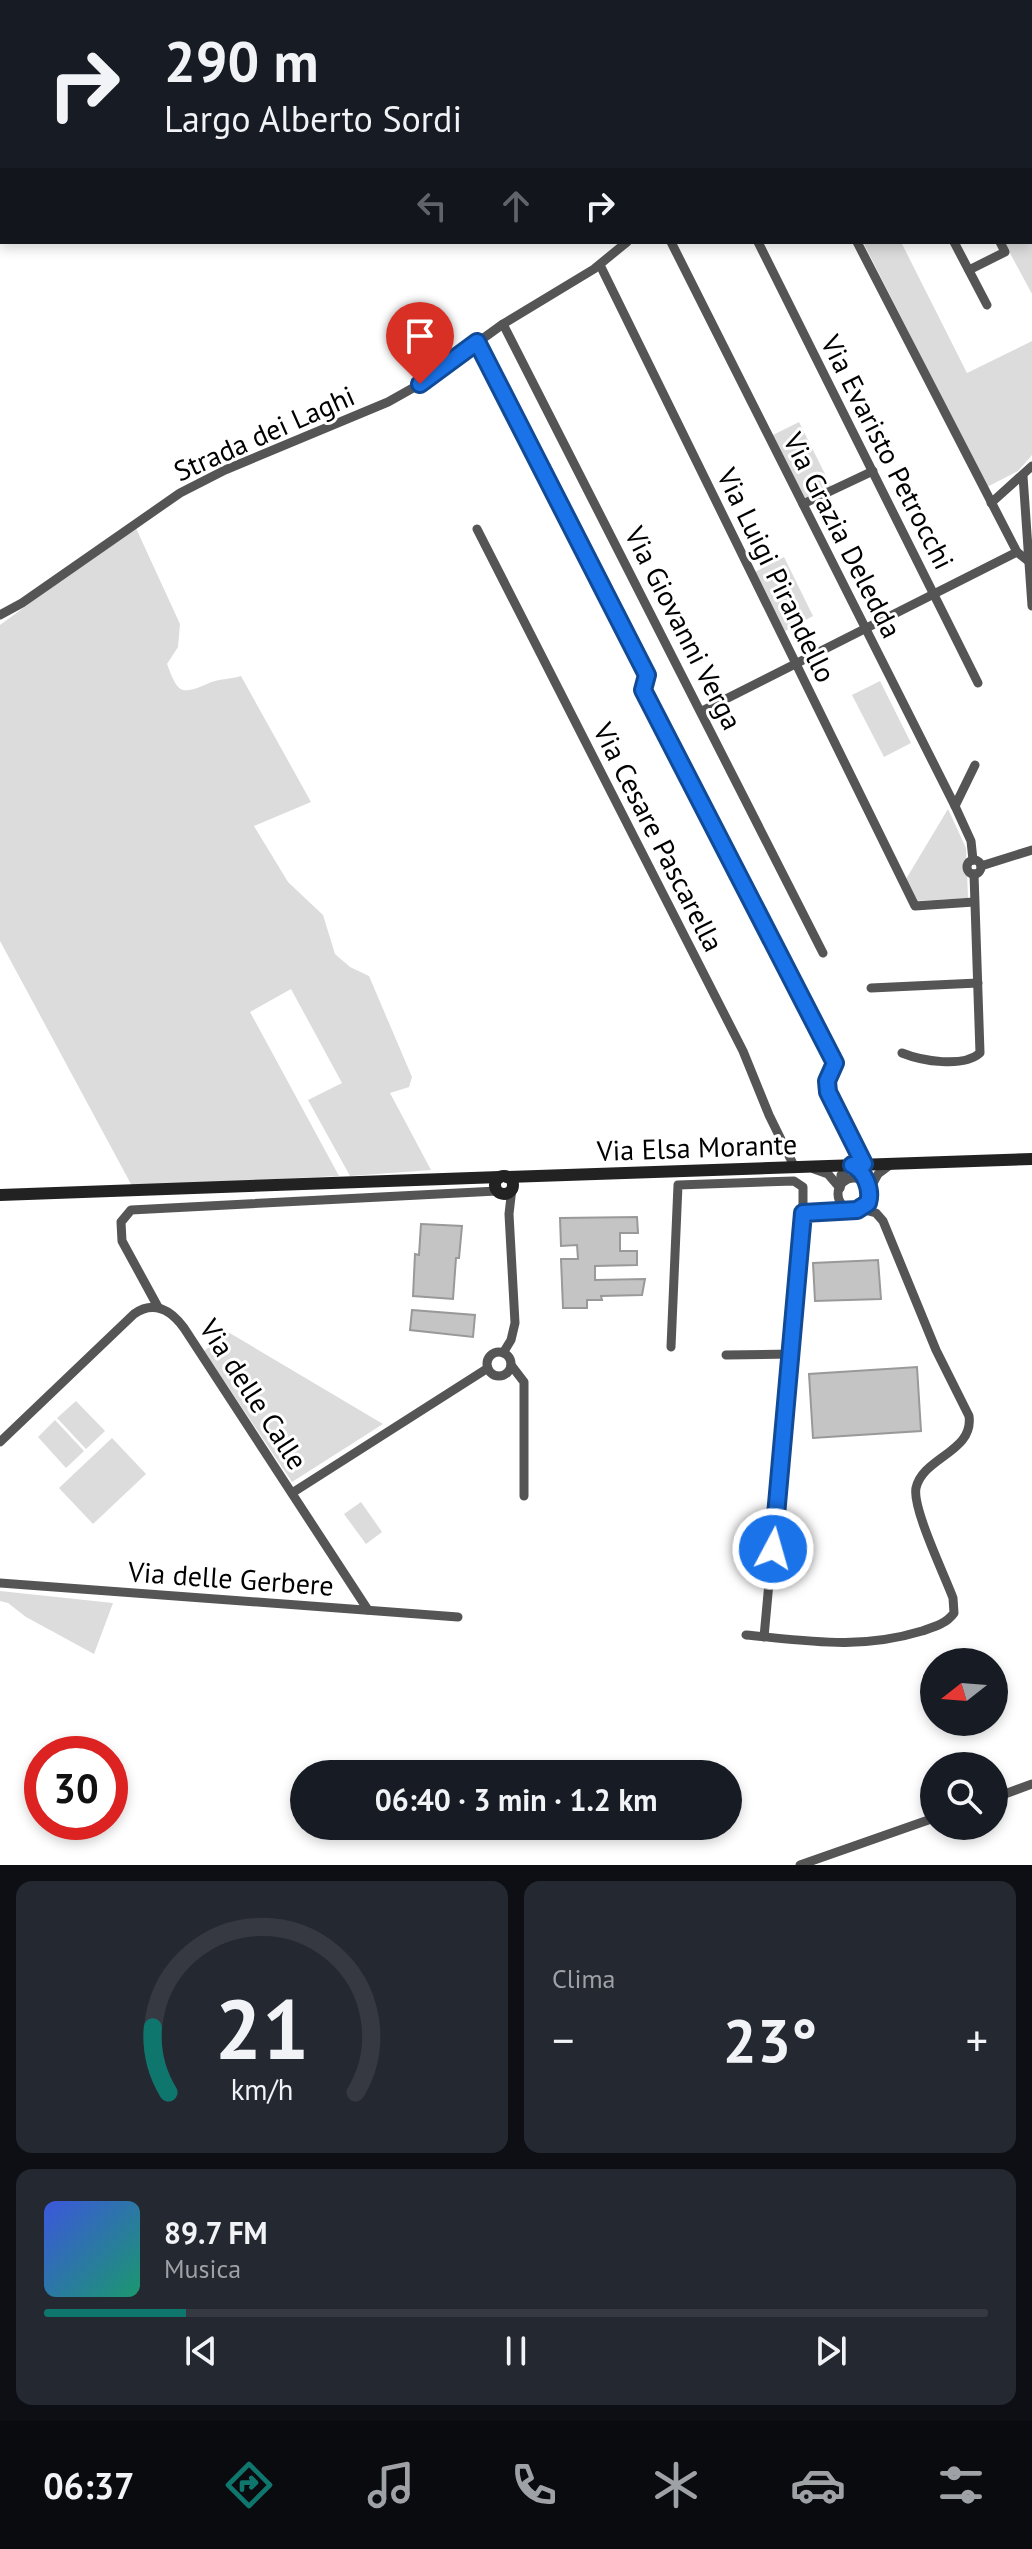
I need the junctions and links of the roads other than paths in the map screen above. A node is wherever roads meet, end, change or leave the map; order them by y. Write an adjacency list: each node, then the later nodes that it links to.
1 (625, 244): 7 (street, Strada dei Laghi)
2 (672, 244): 17 (street, Via Grazia Deledda)
3 (759, 244): 13 (street, Via Evaristo Petrocchi)
4 (858, 244): 16 (street)
5 (955, 244): 8 (street)
6 (1001, 244): 8 (street)
7 (600, 265): 10 (street, Strada dei Laghi); 25 (street, Via Luigi Pirandello)
8 (969, 270): 9 (street)
9 (987, 305)
10 (503, 324): 11 (street, Strada dei Laghi); 27 (street, Via Giovanni Verga)
11 (477, 342): 23 (street, Strada dei Laghi); 38 (street)
12 (1032, 466): 14 (street)
13 (873, 471): 17 (street); 21 (street, Via Evaristo Petrocchi)
14 (1023, 476): 15 (street); 16 (street); 20 (street)
15 (1032, 496)
16 (991, 503): 19 (street)
17 (803, 504): 24 (street, Via Grazia Deledda)
18 (477, 529): 41 (street, Via Cesare Pascarella)
19 (1017, 552): 20 (street); 21 (street)
20 (1031, 564): 22 (street)
21 (934, 594): 24 (street); 26 (street, Via Evaristo Petrocchi)
22 (1032, 606)
23 (0, 615)
24 (866, 630): 25 (street); 29 (street, Via Grazia Deledda)
25 (796, 664): 27 (street); 32 (street, Via Luigi Pirandello)
26 (978, 683)
27 (702, 711): 33 (street, Via Giovanni Verga)
28 (975, 765): 29 (street)
29 (955, 806): 31 (street, Via Grazia Deledda)
30 (1032, 850): 31 (street)
31 (977, 863): 32 (street)
32 (974, 902): 34 (street)
33 (823, 953)
34 (978, 983): 35 (street); 36 (street)
35 (871, 988)
36 (902, 1053)
37 (1032, 1159): 39 (street, Via Elsa Morante)
38 (858, 1164): 39 (street, Via Elsa Morante); 40 (street, Via Elsa Morante); 43 (street); 44 (street)
39 (892, 1164): 43 (street)
40 (811, 1167): 41 (street, Via Elsa Morante); 44 (street)
41 (795, 1168): 42 (street, Via Elsa Morante)
42 (503, 1185): 45 (street, Via Elsa Morante); 50 (street, Via delle Calle); 52 (street)
43 (868, 1186): 44 (street); 47 (street)
44 (839, 1191): 46 (street); 48 (street)
45 (0, 1195)
46 (848, 1209): 47 (street); 48 (street)
47 (861, 1209): 64 (street)
48 (828, 1211): 49 (street)
49 (803, 1213): 51 (street); 53 (street)
50 (158, 1307): 57 (street); 58 (street, Via delle Calle)
51 (671, 1347)
52 (503, 1353): 55 (street); 56 (street)
53 (791, 1354): 54 (street); 64 (street)
54 (726, 1355)
55 (511, 1365): 56 (street); 59 (street)
56 (488, 1368): 58 (street)
57 (0, 1442)
58 (292, 1493): 61 (street, Via delle Calle)
59 (524, 1496)
60 (0, 1583): 61 (street, Via delle Gerbere)
61 (368, 1610): 62 (street, Via delle Gerbere)
62 (458, 1617)
63 (746, 1635): 64 (street)
64 (764, 1637)
65 (1032, 1784): 66 (street)
66 (1008, 1793)
67 (920, 1823): 68 (street)
68 (802, 1865)

